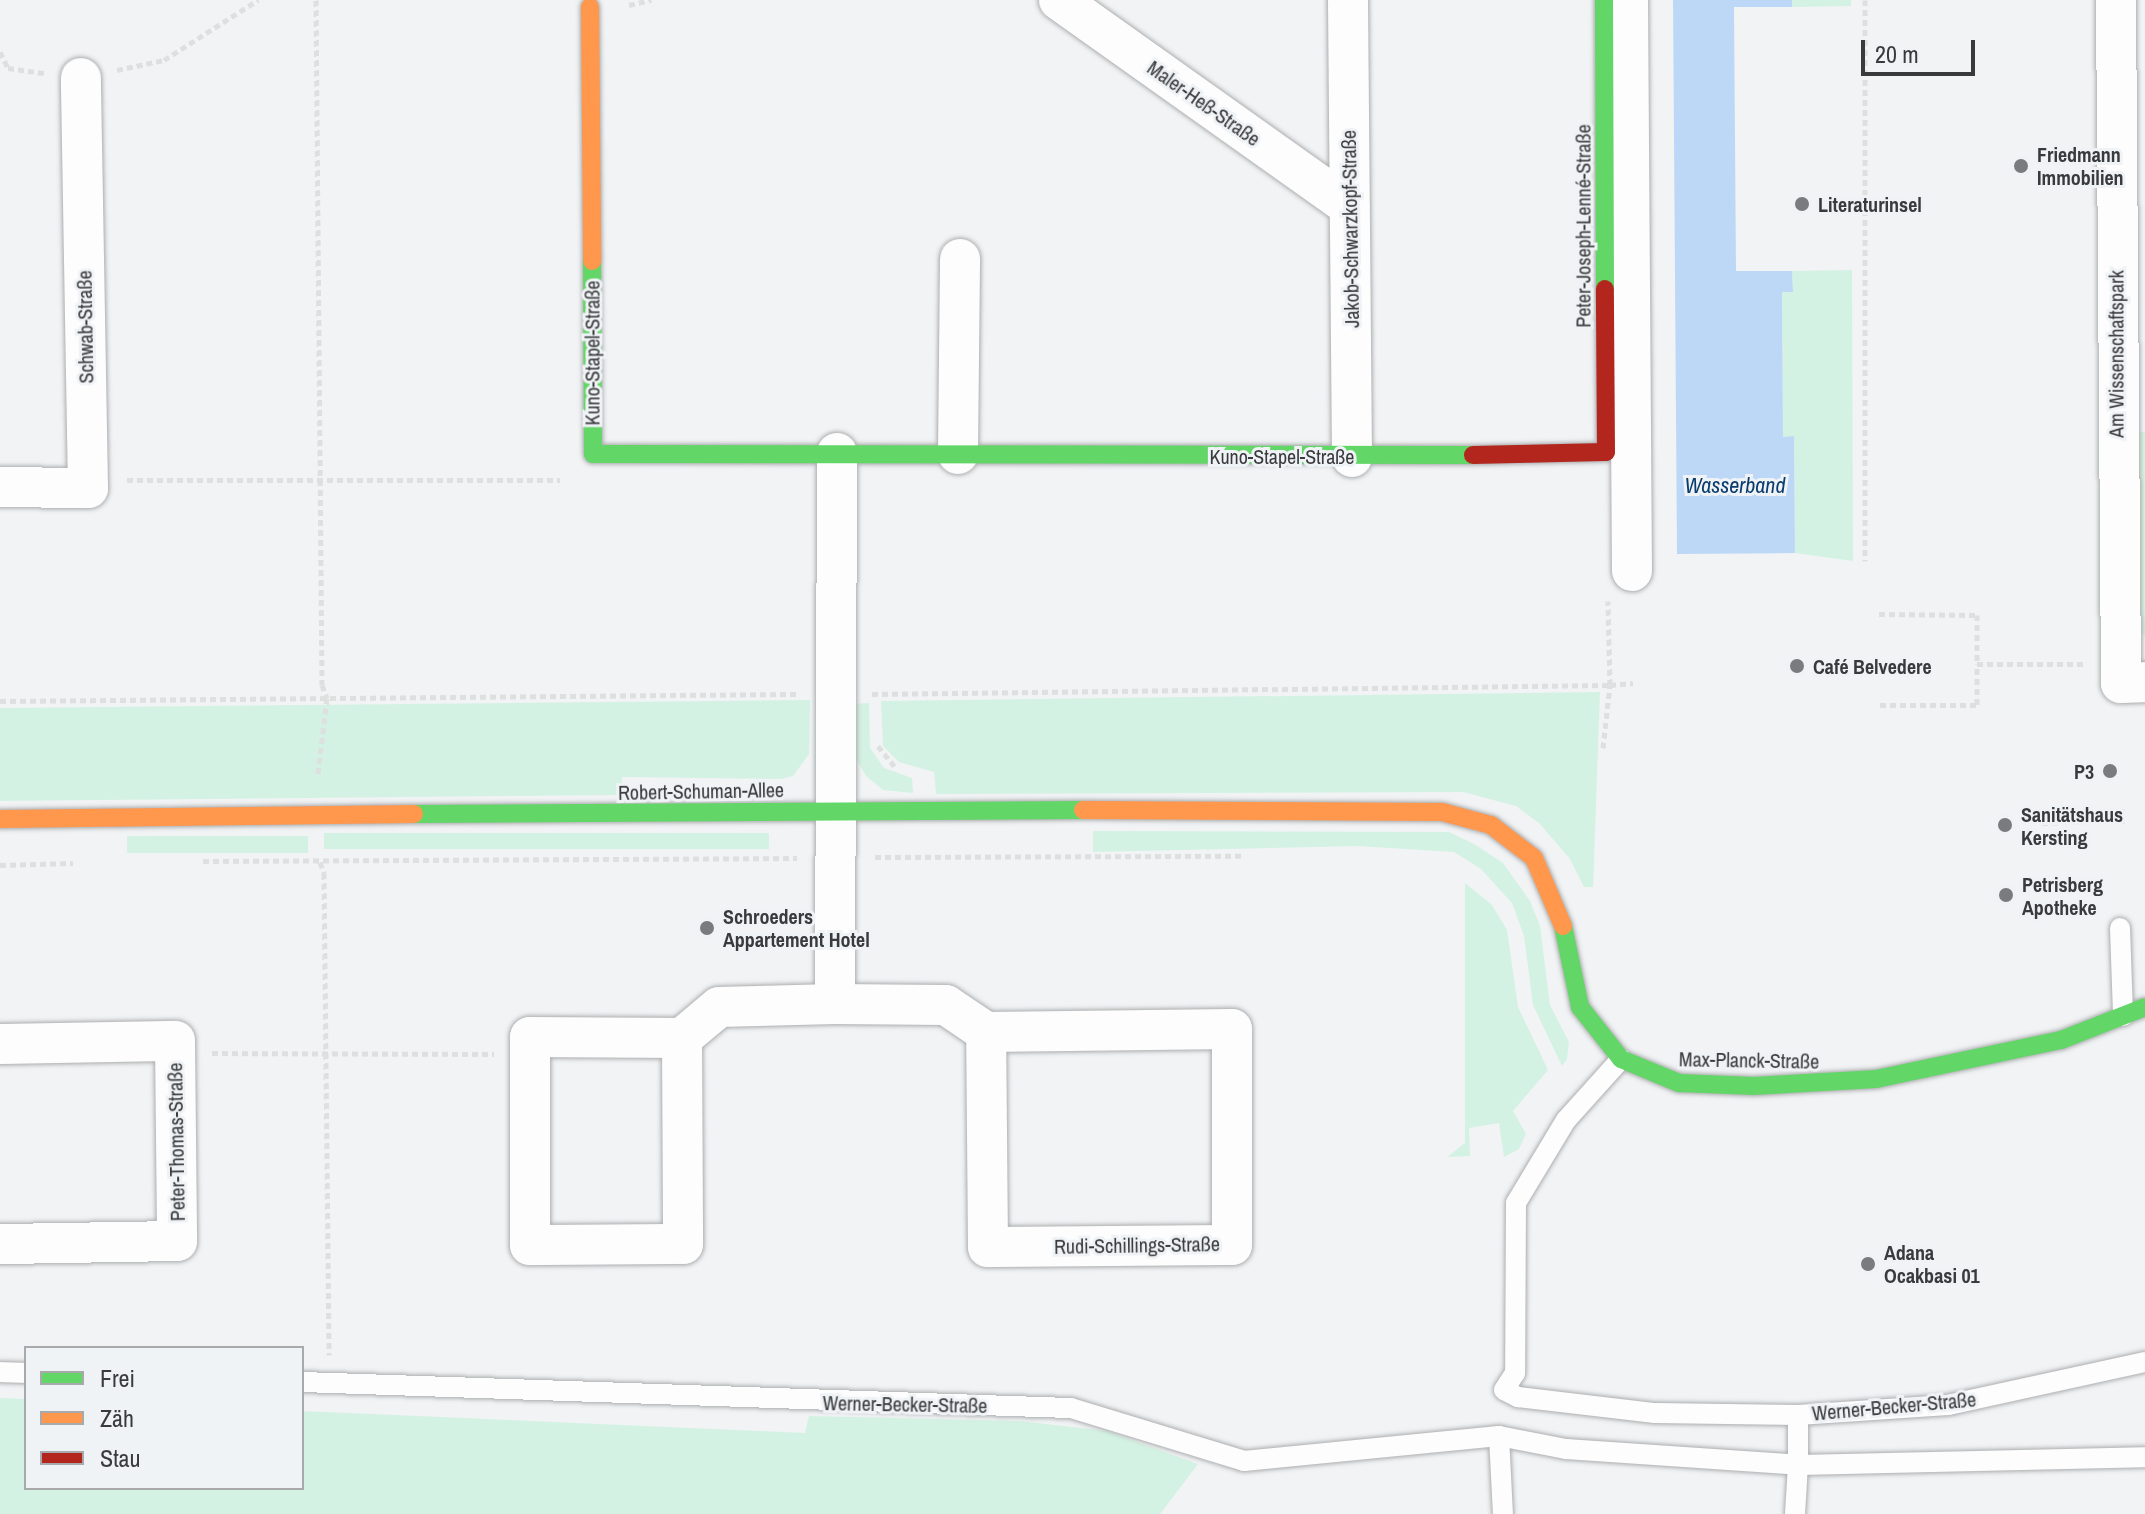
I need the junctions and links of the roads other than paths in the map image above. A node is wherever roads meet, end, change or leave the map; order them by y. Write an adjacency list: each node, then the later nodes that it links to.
1 (1059, 0): 8 (street, Maler-Heß-Straße)
2 (1348, 0): 8 (street, Jakob-Schwarzkopf-Straße)
3 (1604, 0): 10 (street, Peter-Joseph-Lenné-Straße)
4 (1628, 0): 15 (street)
5 (2116, 0): 16 (street, Am Wissenschaftspark)
6 (590, 7): 11 (street, Kuno-Stapel-Straße)
7 (81, 78): 14 (street, Schwab-Straße)
8 (1349, 206): 13 (street, Jakob-Schwarzkopf-Straße)
9 (960, 259): 12 (street)
10 (1606, 452): 13 (street, Kuno-Stapel-Straße)
11 (837, 453): 12 (street, Kuno-Stapel-Straße); 17 (street)
12 (958, 454): 13 (street, Kuno-Stapel-Straße)
13 (1352, 457)
14 (0, 487)
15 (1620, 583)
16 (2133, 673)
17 (837, 809): 18 (street, Robert-Schuman-Allee); 19 (street, Robert-Schuman-Allee); 21 (street)
18 (1402, 810): 27 (street, Max-Planck-Straße)
19 (0, 819)
20 (2120, 928): 23 (lane)
21 (835, 1004): 24 (street); 25 (street)
22 (2145, 1007): 23 (street, Max-Planck-Straße)
23 (2123, 1016): 27 (street, Max-Planck-Straße)
24 (986, 1032): 24 (street, Rudi-Schillings-Straße)
25 (682, 1038): 25 (street)
26 (0, 1044): 28 (street, Peter-Thomas-Straße)
27 (1621, 1059): 33 (lane)
28 (0, 1244)
29 (2145, 1362): 33 (lane, Werner-Becker-Straße)
30 (0, 1372): 31 (lane)
31 (24, 1373)
32 (304, 1382): 34 (lane, Werner-Becker-Straße)
33 (1798, 1415): 36 (lane, Werner-Becker-Straße)
34 (1499, 1436): 36 (lane, Werner-Becker-Straße); 37 (lane)
35 (2145, 1457): 36 (lane)
36 (1798, 1465): 38 (lane)
37 (1503, 1514)
38 (1795, 1514)

